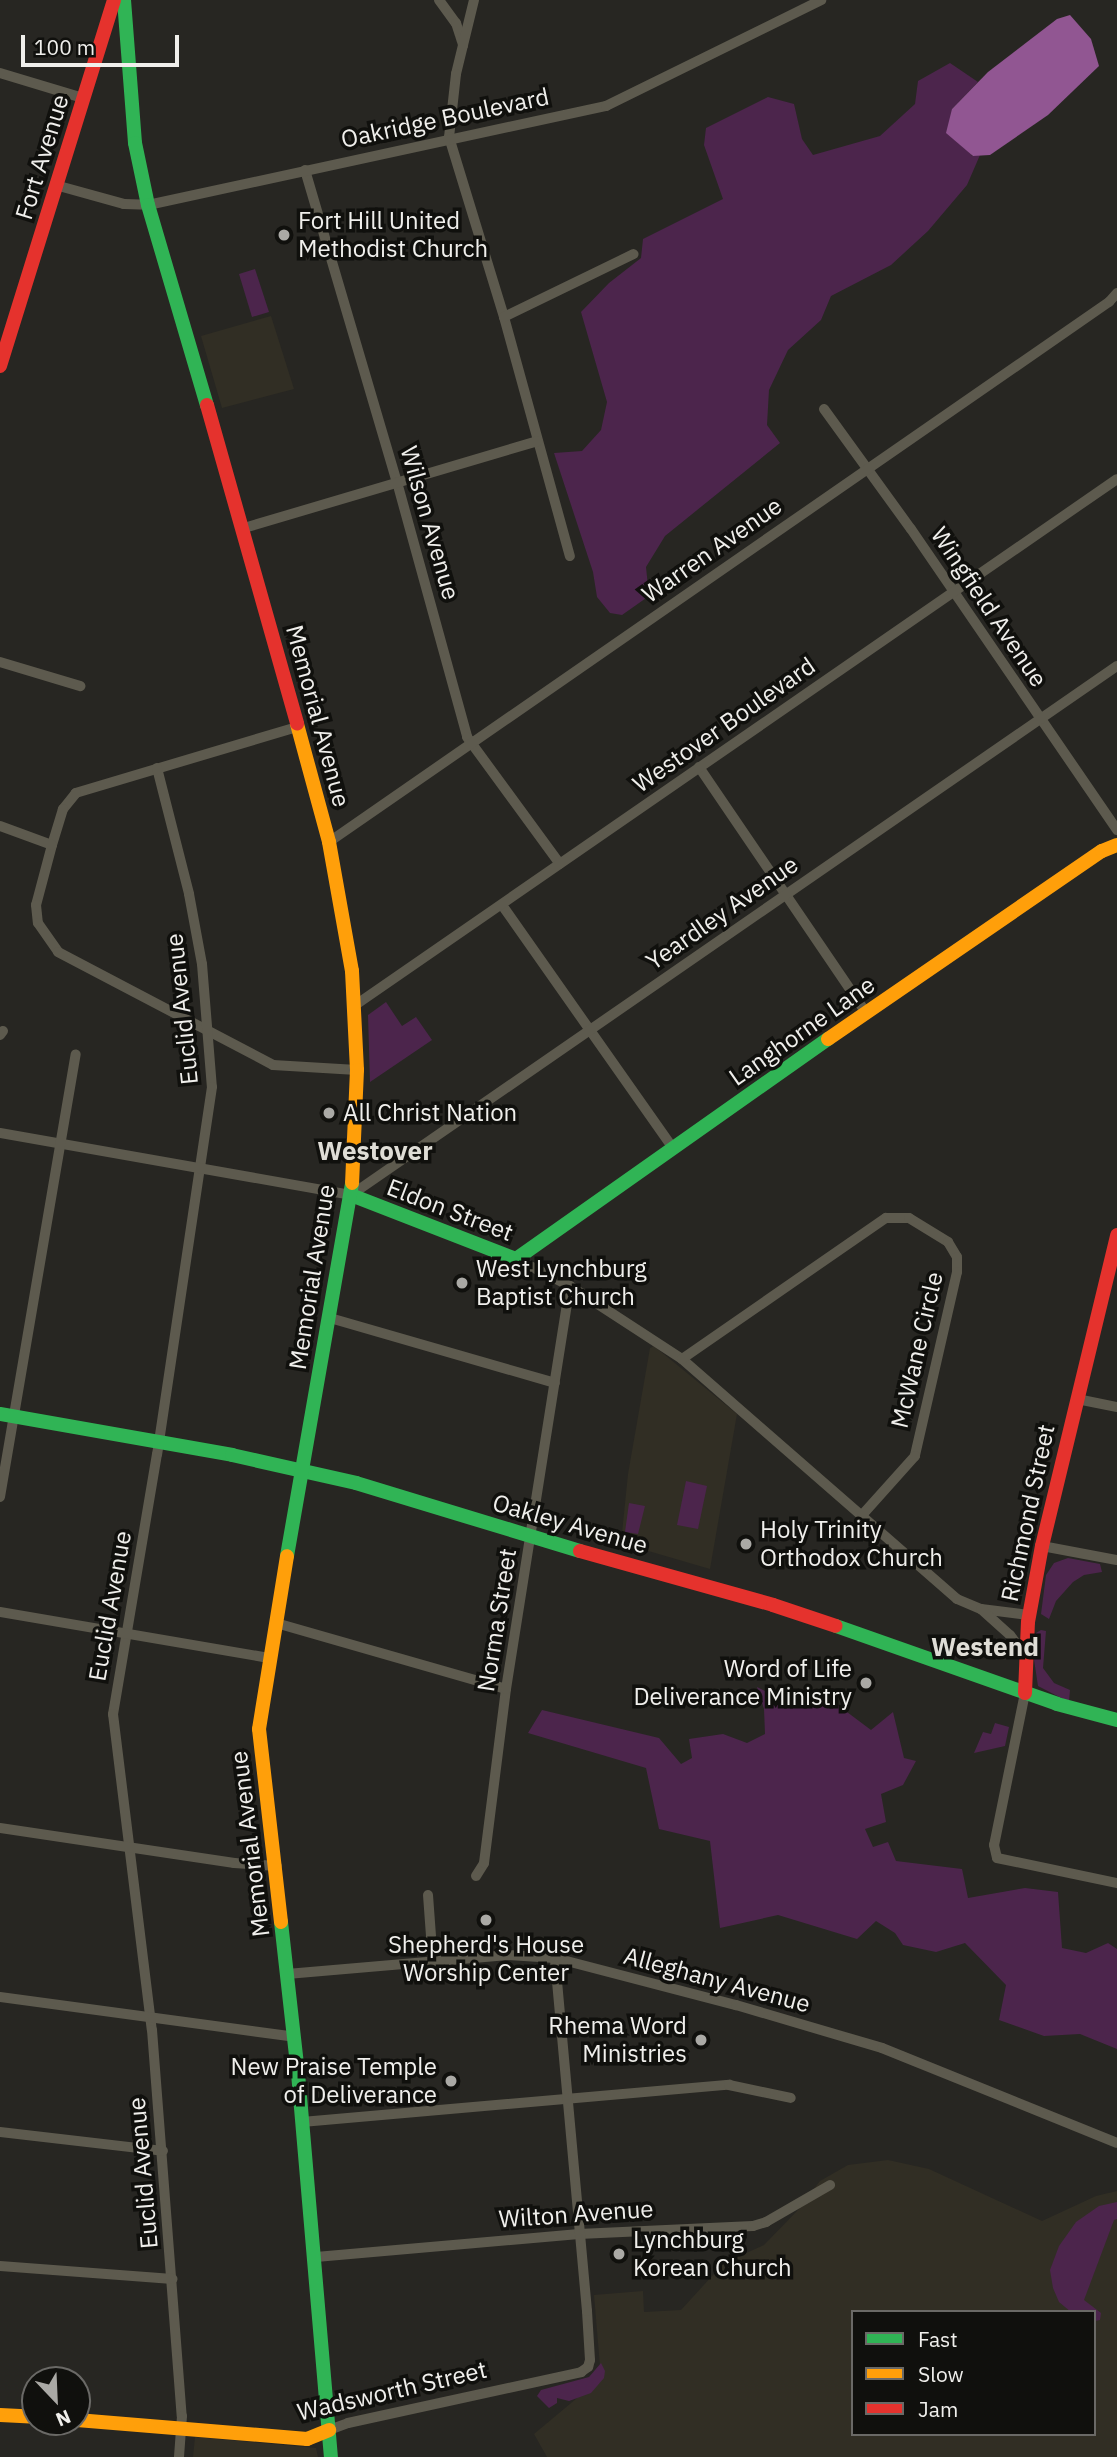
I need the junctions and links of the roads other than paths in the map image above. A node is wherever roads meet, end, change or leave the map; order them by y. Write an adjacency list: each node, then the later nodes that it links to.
1 (114, 0): 8 (main road, Fort Avenue)
2 (124, 0): 12 (main road, Memorial Avenue)
3 (439, 0): 6 (street)
4 (474, 0): 6 (street)
5 (821, 0): 9 (street, Oakridge Boulevard)
6 (463, 45): 9 (street)
7 (0, 73): 8 (street)
8 (83, 98): 11 (main road, Fort Avenue)
9 (449, 137): 10 (street, Oakridge Boulevard); 15 (street)
10 (305, 170): 12 (street, Oakridge Boulevard); 21 (street, Wilson Avenue)
11 (58, 186): 12 (street, Oakridge Boulevard); 16 (main road, Fort Avenue)
12 (148, 205): 22 (main road, Memorial Avenue)
13 (634, 254): 15 (street)
14 (1117, 293): 19 (street, Warren Avenue)
15 (504, 317): 18 (street)
16 (0, 366)
17 (824, 409): 19 (street, Wingfield Avenue)
18 (537, 441): 21 (street); 23 (street)
19 (868, 468): 24 (street, Wingfield Avenue); 30 (street, Warren Avenue)
20 (1117, 479): 24 (street, Westover Boulevard)
21 (397, 482): 22 (street); 30 (street, Wilson Avenue)
22 (244, 528): 29 (main road, Memorial Avenue)
23 (570, 556)
24 (953, 592): 28 (street, Wingfield Avenue); 31 (street, Westover Boulevard)
25 (0, 662): 27 (street)
26 (1117, 666): 28 (street, Yeardley Avenue)
27 (80, 686)
28 (1041, 718): 34 (street, Wingfield Avenue); 39 (street, Yeardley Avenue)
29 (297, 727): 32 (street); 35 (main road, Memorial Avenue)
30 (472, 742): 35 (street, Warren Avenue); 38 (street, Wilson Avenue)
31 (699, 767): 38 (street, Westover Boulevard); 39 (street)
32 (157, 768): 36 (street); 44 (street, Euclid Avenue)
33 (0, 826): 36 (street)
34 (1117, 830)
35 (329, 842): 41 (main road, Memorial Avenue)
36 (52, 845): 44 (street)
37 (1117, 845): 42 (main road, Langhorne Lane)
38 (560, 864): 40 (street, Westover Boulevard)
39 (785, 895): 42 (street); 43 (street, Yeardley Avenue)
40 (502, 905): 41 (street, Westover Boulevard); 43 (street)
41 (354, 1006): 46 (main road, Memorial Avenue)
42 (866, 1013): 49 (main road, Langhorne Lane)
43 (589, 1029): 49 (street); 51 (street, Yeardley Avenue)
44 (209, 1032): 46 (street); 50 (street, Euclid Avenue)
45 (76, 1054): 48 (street)
46 (357, 1070): 51 (main road, Memorial Avenue)
47 (0, 1133): 48 (street, Eldon Street)
48 (61, 1144): 50 (street, Eldon Street); 60 (street)
49 (673, 1148): 53 (main road, Langhorne Lane)
50 (202, 1168): 51 (street, Eldon Street); 61 (street, Euclid Avenue)
51 (351, 1195): 53 (main road, Eldon Street); 55 (main road, Memorial Avenue)
52 (1117, 1237): 58 (main road, Richmond Street)
53 (516, 1259): 54 (street, Eldon Street)
54 (570, 1286): 56 (street, Eldon Street); 57 (street, Norma Street)
55 (330, 1318): 57 (street); 62 (main road, Memorial Avenue)
56 (682, 1359): 64 (street, Eldon Street); 64 (street, McWane Circle)
57 (555, 1383): 65 (street, Norma Street)
58 (1077, 1399): 59 (street); 66 (main road, Richmond Street)
59 (1117, 1407)
60 (7, 1415): 61 (main road, Oakley Avenue); 63 (street)
61 (159, 1443): 62 (main road, Oakley Avenue); 72 (street, Euclid Avenue)
62 (301, 1469): 65 (main road, Oakley Avenue); 71 (main road, Memorial Avenue)
63 (0, 1497)
64 (862, 1515): 68 (street, Eldon Street)
65 (531, 1537): 75 (street, Norma Street); 76 (main road, Oakley Avenue)
66 (1042, 1546): 67 (street); 70 (main road, Richmond Street)
67 (1117, 1560)
68 (981, 1609): 70 (street, Eldon Street); 73 (street, Eldon Street)
69 (0, 1612): 72 (street)
70 (1029, 1615): 73 (main road, Richmond Street)
71 (276, 1623): 74 (main road, Memorial Avenue); 75 (street)
72 (127, 1635): 74 (street); 79 (street, Euclid Avenue)
73 (1026, 1656): 76 (main road, Richmond Street)
74 (269, 1658): 80 (main road, Memorial Avenue)
75 (506, 1689): 81 (street, Norma Street)
76 (1025, 1693): 77 (main road, Oakley Avenue); 82 (street, Richmond Street)
77 (1117, 1720)
78 (0, 1828): 79 (street)
79 (130, 1847): 80 (street); 88 (street, Euclid Avenue)
80 (277, 1866): 86 (main road, Memorial Avenue)
81 (476, 1876)
82 (1117, 1883)
83 (428, 1895): 85 (street)
84 (555, 1958): 85 (street, Alleghany Avenue); 91 (street); 94 (street, Alleghany Avenue)
85 (433, 1963): 86 (street, Alleghany Avenue)
86 (288, 1974): 89 (main road, Memorial Avenue)
87 (0, 1997): 88 (street)
88 (150, 2016): 89 (street); 95 (street, Euclid Avenue)
89 (294, 2037): 92 (main road, Memorial Avenue)
90 (791, 2098): 91 (street)
91 (569, 2101): 92 (street); 97 (street)
92 (302, 2122): 98 (main road, Memorial Avenue)
93 (0, 2132): 95 (street)
94 (1117, 2143)
95 (163, 2151): 100 (street, Euclid Avenue)
96 (830, 2185): 97 (street, Wilton Avenue)
97 (579, 2234): 98 (street, Wilton Avenue); 105 (street, Wadsworth Street)
98 (316, 2257): 105 (main road, Memorial Avenue)
99 (0, 2266): 100 (street)
100 (173, 2279): 104 (street, Euclid Avenue)
101 (0, 2414): 102 (main road)
102 (21, 2416)
103 (91, 2421): 104 (main road, Wadsworth Street)
104 (182, 2429): 105 (main road, Wadsworth Street); 106 (street, Euclid Avenue)
105 (329, 2430): 107 (main road, Memorial Avenue)
106 (179, 2457)
107 (331, 2457)

